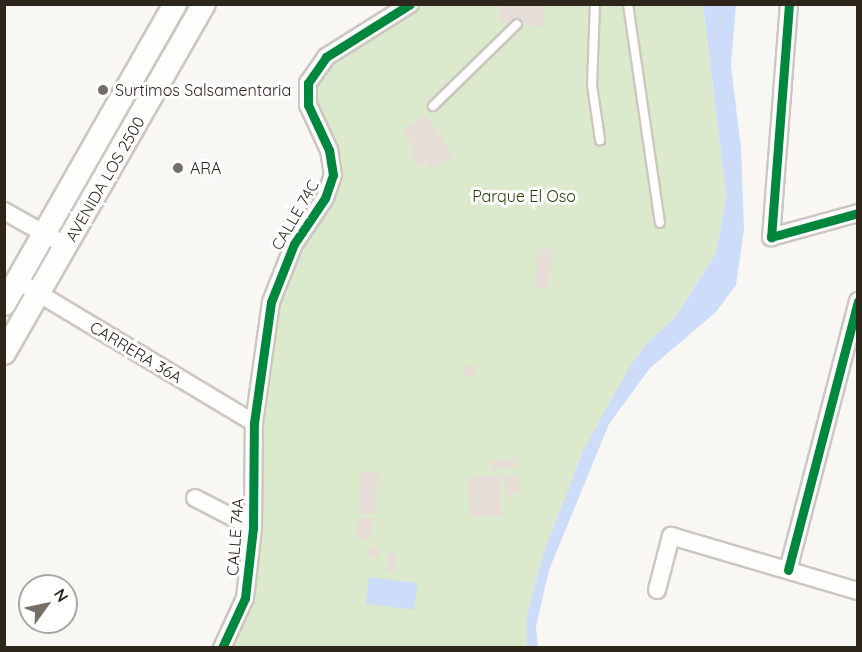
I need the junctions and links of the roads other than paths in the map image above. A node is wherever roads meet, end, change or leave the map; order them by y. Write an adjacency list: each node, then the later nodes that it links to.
1 (175, 4): 13 (main road, AVENIDA LOS 2500)
2 (204, 4): 14 (main road, AVENIDA LOS 2500)
3 (410, 4): 20 (street, CALLE 74C)
4 (595, 4): 9 (lane)
5 (628, 4): 12 (lane)
6 (789, 4): 11 (street)
7 (517, 24): 8 (lane)
8 (433, 105)
9 (600, 140)
10 (4, 211): 13 (street)
11 (858, 213)
12 (660, 223)
13 (45, 234): 14 (street); 15 (main road, AVENIDA LOS 2500)
14 (66, 246): 16 (main road, AVENIDA LOS 2500)
15 (18, 281): 16 (street, CARRERA 36A); 18 (main road, AVENIDA LOS 2500)
16 (39, 293): 19 (main road, AVENIDA LOS 2500); 20 (street, CARRERA 36A)
17 (858, 301): 23 (street)
18 (4, 303)
19 (4, 353)
20 (254, 423): 22 (street, CALLE 74A)
21 (195, 498): 22 (street)
22 (253, 528): 26 (street, CALLE 74A)
23 (788, 570): 24 (street); 25 (street)
24 (657, 590)
25 (858, 591)
26 (222, 648)

